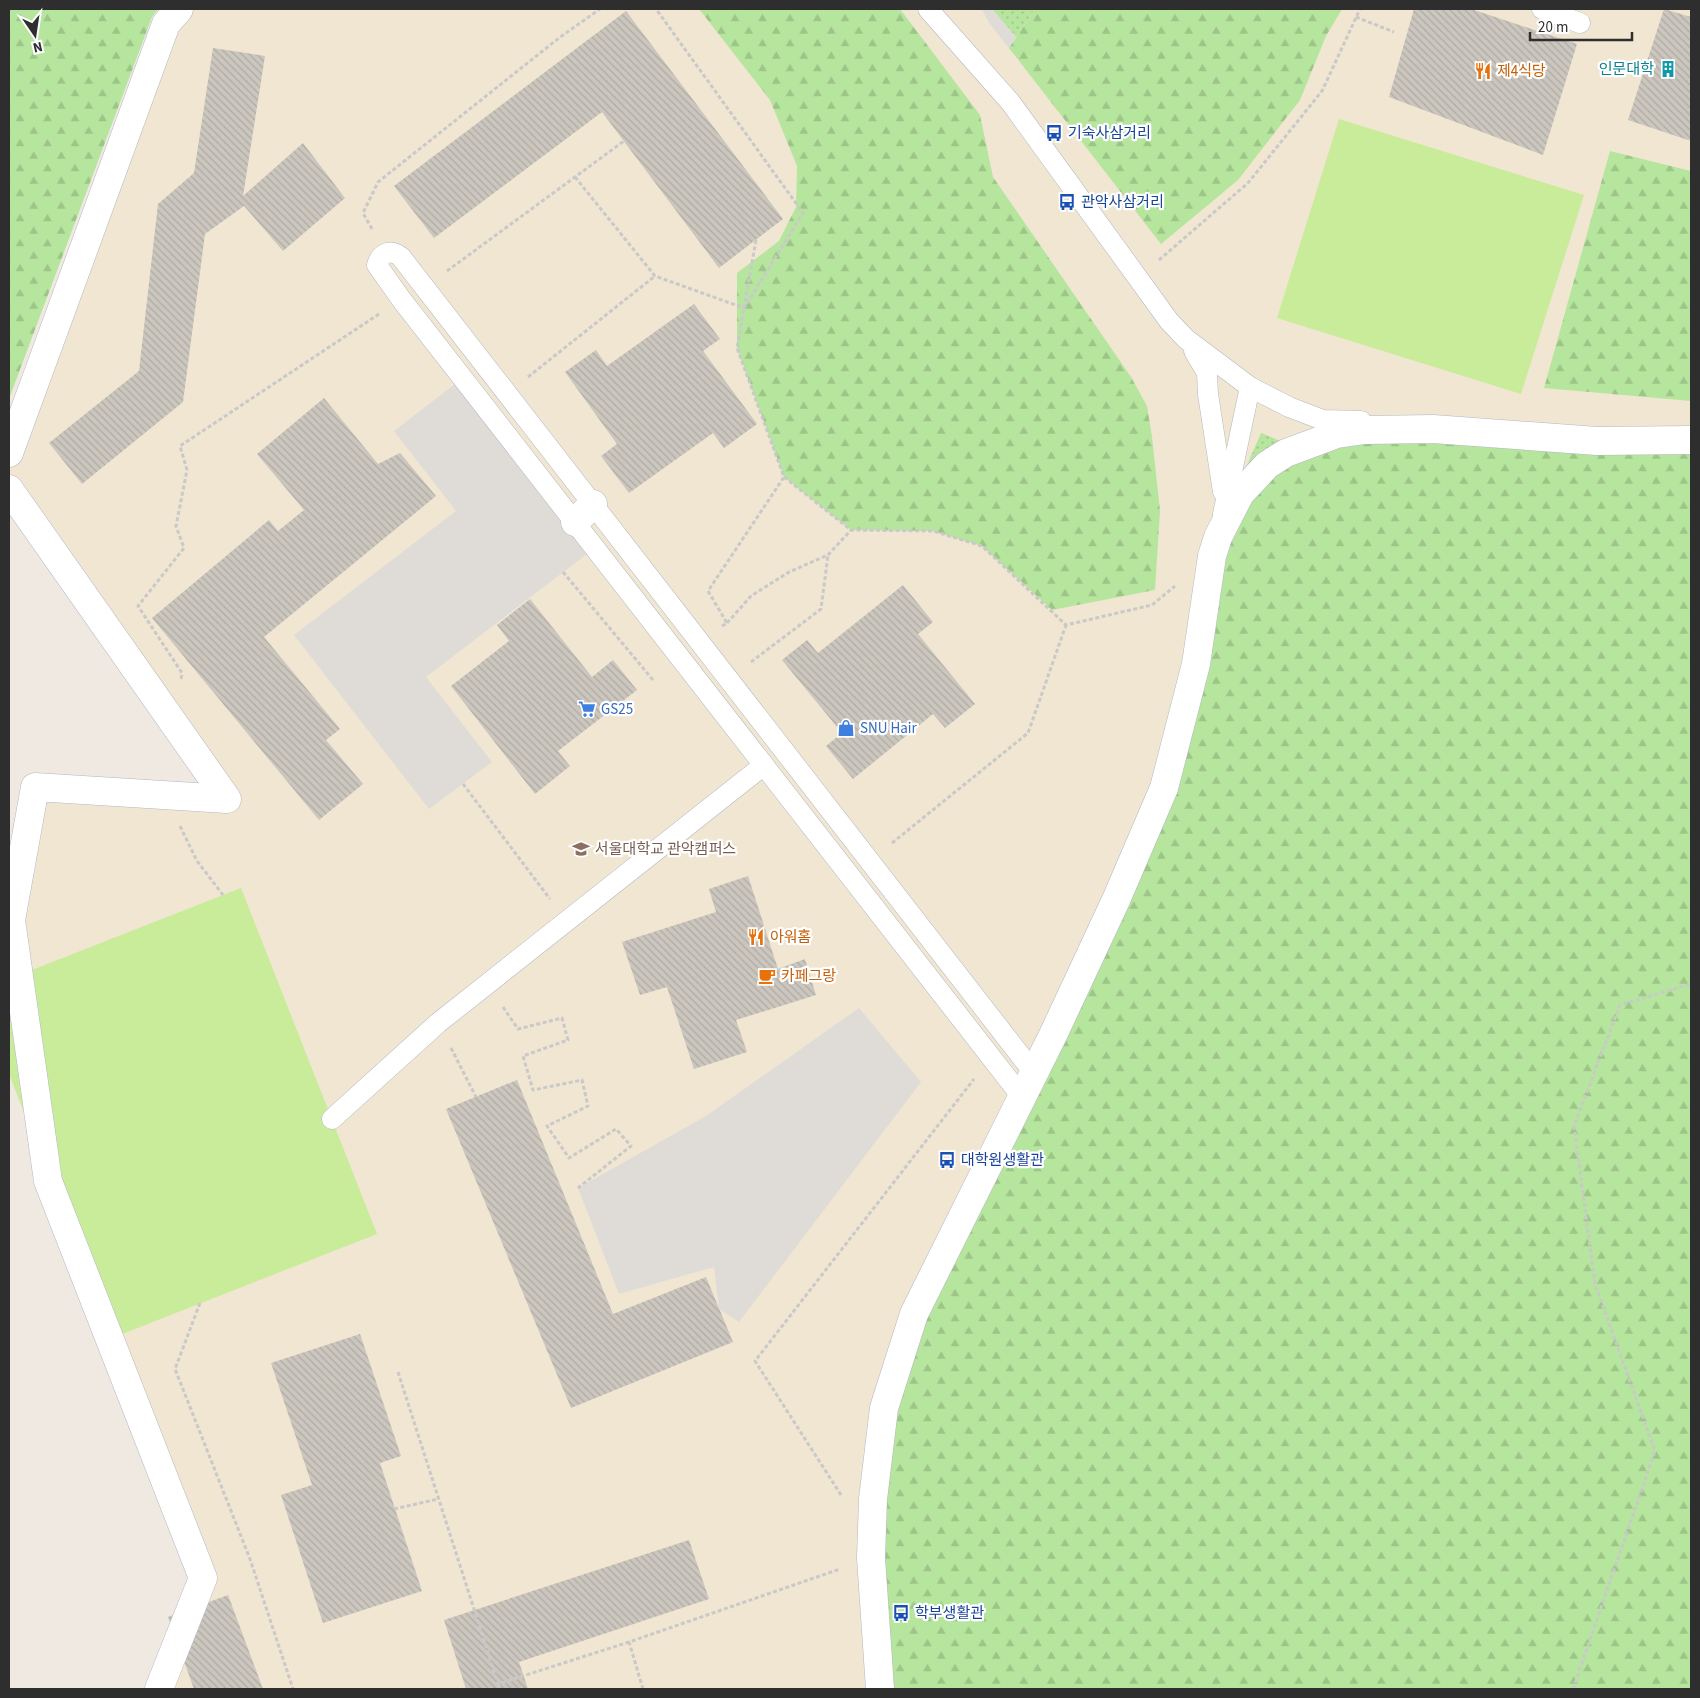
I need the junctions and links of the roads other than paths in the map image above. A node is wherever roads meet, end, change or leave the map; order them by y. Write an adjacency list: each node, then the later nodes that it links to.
1 (179, 9): 9 (street)
2 (928, 9): 5 (lane)
3 (1542, 9): 4 (lane)
4 (1580, 23)
5 (1186, 339): 6 (lane); 12 (lane)
6 (1250, 387): 7 (lane); 12 (lane)
7 (1433, 428): 8 (lane); 12 (street)
8 (1691, 440)
9 (9, 453)
10 (9, 489): 19 (street)
11 (584, 513): 11 (lane); 13 (lane); 16 (lane)
12 (1215, 547): 14 (lane)
13 (764, 765): 16 (lane); 17 (lane)
14 (1116, 900): 15 (street)
15 (1053, 1035): 16 (lane)
16 (1028, 1085): 18 (street)
17 (332, 1119)
18 (914, 1314): 20 (lane)
19 (159, 1689)
20 (880, 1689)

